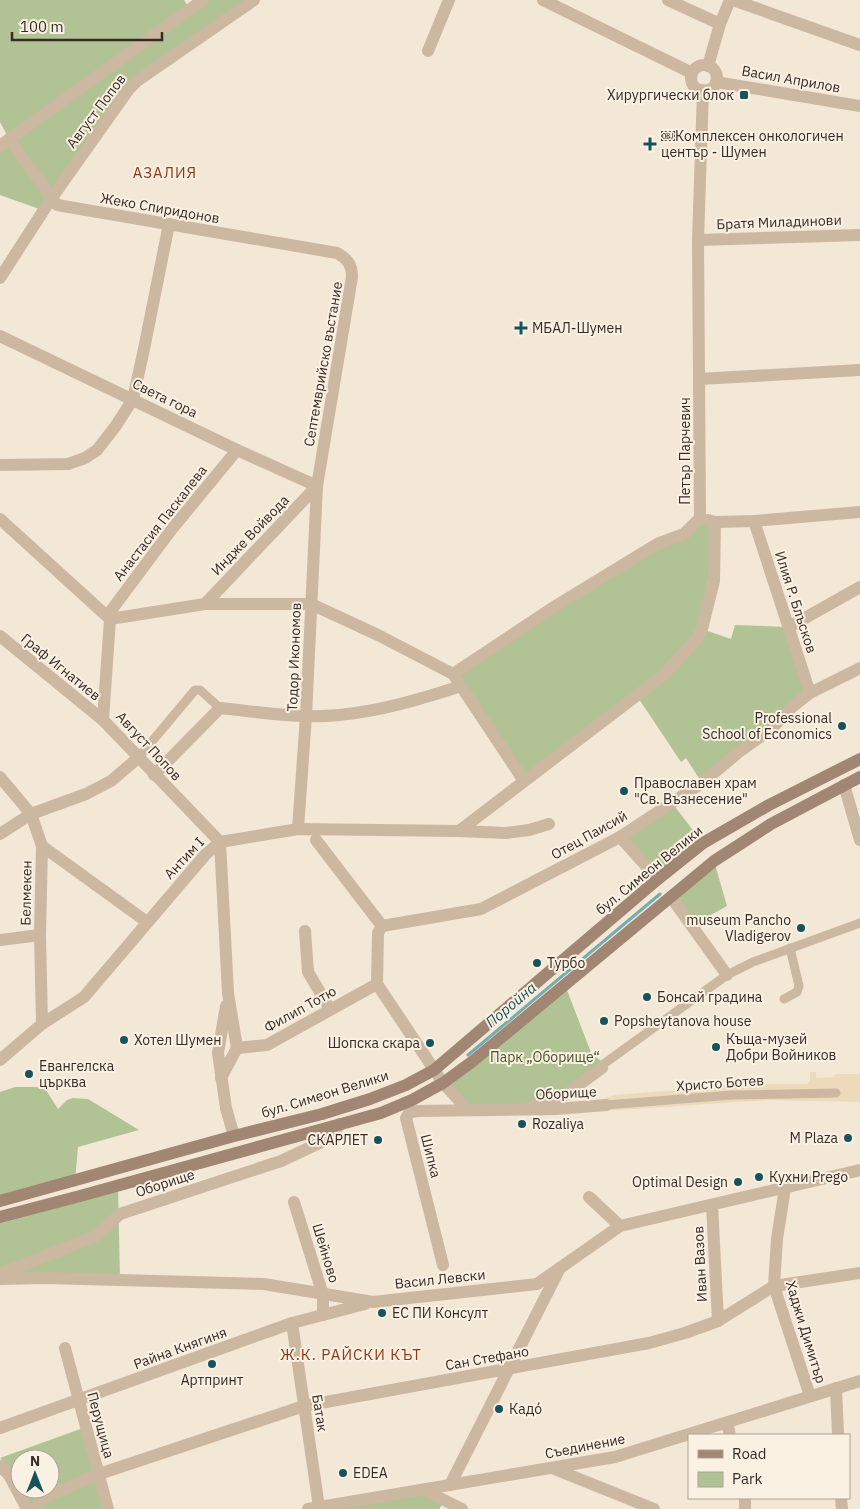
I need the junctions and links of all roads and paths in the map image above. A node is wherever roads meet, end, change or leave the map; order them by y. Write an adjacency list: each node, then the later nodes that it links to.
1 (203, 0): 15 (street)
2 (254, 0): 16 (street, Август Попов)
3 (449, 0): 9 (street)
4 (543, 0): 11 (street)
5 (668, 0): 7 (street)
6 (732, 0): 7 (street); 8 (street)
7 (720, 24): 10 (street)
8 (860, 45)
9 (428, 51)
10 (708, 66): 11 (street); 12 (street)
11 (692, 73): 13 (street)
12 (716, 82): 13 (street); 14 (street, Васил Априлов)
13 (703, 90): 19 (street, Петър Парчевич)
14 (860, 106)
15 (4, 142): 16 (street)
16 (51, 199): 17 (street, Жеко Спиридонов); 21 (street, Август Попов)
17 (169, 224): 20 (street, Жеко Спиридонов); 25 (street)
18 (860, 235): 19 (street, Братя Миладинови)
19 (698, 240): 24 (street, Петър Парчевич)
20 (337, 253): 28 (street, Септемврийско въстание)
21 (0, 278)
22 (0, 336): 25 (street, Света гора)
23 (860, 370): 24 (street)
24 (699, 379): 30 (street, Петър Парчевич)
25 (133, 399): 26 (street, Света гора); 27 (street)
26 (237, 450): 28 (street, Света гора); 37 (street, Анастасия Паскалева)
27 (0, 465)
28 (317, 486): 35 (street, Индже Войвода); 36 (street, Тодор Икономов)
29 (860, 512): 32 (street)
30 (700, 518): 33 (street); 41 (street, Петър Парчевич)
31 (0, 519): 37 (street)
32 (754, 520): 33 (street); 38 (street, Илия Р. Блъсков)
33 (715, 522): 52 (street)
34 (860, 587): 38 (street)
35 (205, 604): 36 (street); 37 (street)
36 (311, 604): 41 (street); 45 (street, Тодор Икономов)
37 (109, 617): 46 (street, Август Попов)
38 (789, 627): 43 (street, Илия Р. Блъсков)
39 (0, 636): 46 (street, Граф Игнатиев)
40 (860, 668): 43 (street, Отец Паисий)
41 (453, 674): 42 (street)
42 (461, 686): 45 (street); 52 (street)
43 (810, 693): 59 (street, Отец Паисий)
44 (220, 708): 45 (street); 47 (street); 49 (street)
45 (306, 716): 56 (street, Тодор Икономов)
46 (103, 720): 47 (street, Август Попов)
47 (138, 758): 49 (street, Август Попов); 54 (street)
48 (860, 759): 64 (main road, бул. Симеон Велики)
49 (154, 775): 62 (street, Август Попов)
50 (0, 777): 54 (street, Белмекен)
51 (860, 777): 53 (main road)
52 (524, 781): 57 (street)
53 (844, 785): 61 (street); 65 (main road)
54 (31, 814): 58 (street); 63 (street, Белмекен)
55 (549, 824): 57 (street, Антим I)
56 (298, 829): 57 (street, Антим I); 62 (street, Антим I)
57 (459, 831)
58 (0, 834)
59 (620, 837): 64 (street); 68 (street, Отец Паисий)
60 (316, 840): 68 (street)
61 (860, 840)
62 (220, 842): 66 (street, Антим I); 75 (street)
63 (42, 846): 66 (street); 70 (street, Белмекен)
64 (658, 879): 82 (main road, бул. Симеон Велики)
65 (672, 897): 73 (street); 84 (main road)
66 (147, 922): 78 (street, Антим I)
67 (860, 923): 72 (street)
68 (382, 926): 74 (street)
69 (305, 931): 77 (street)
70 (40, 935): 71 (street); 78 (street, Белмекен)
71 (0, 940)
72 (790, 948): 73 (street); 76 (street)
73 (727, 974): 81 (street)
74 (377, 984): 77 (street, Филип Тотю); 82 (street)
75 (228, 993): 79 (street); 83 (street)
76 (784, 999)
77 (330, 1009): 79 (street, Филип Тотю)
78 (42, 1024): 80 (street, Антим I)
79 (237, 1048): 83 (street)
80 (0, 1060)
81 (602, 1068): 88 (street)
82 (434, 1070): 84 (street); 90 (main road, бул. Симеон Велики)
83 (221, 1078): 90 (street)
84 (443, 1083): 87 (street); 89 (main road)
85 (836, 1093): 86 (street, Христо Ботев)
86 (606, 1106): 88 (street, Оборище)
87 (468, 1110): 88 (street, Оборище); 99 (street, Шипка)
88 (524, 1110)
89 (340, 1124): 97 (main road); 102 (street, Оборище)
90 (234, 1136): 94 (main road, бул. Симеон Велики)
91 (860, 1170): 92 (street, Васил Левски)
92 (785, 1188): 96 (street, Васил Левски); 104 (street, Хаджи Димитър)
93 (590, 1197): 98 (street)
94 (0, 1201)
95 (294, 1202): 105 (street, Шейново)
96 (712, 1205): 98 (street, Васил Левски); 108 (street, Иван Вазов)
97 (0, 1217)
98 (620, 1226): 100 (street, Васил Левски)
99 (444, 1265)
100 (561, 1266): 106 (street, Васил Левски); 111 (street)
101 (860, 1273): 104 (street, Сан Стефано)
102 (0, 1274)
103 (0, 1279): 105 (street, Васил Левски)
104 (774, 1286): 108 (street, Сан Стефано); 114 (street, Хаджи Димитър)
105 (323, 1295): 106 (street, Васил Левски); 107 (street, Шейново)
106 (373, 1302): 107 (street, Райна Княгиня)
107 (323, 1315): 109 (street, Райна Княгиня)
108 (718, 1321): 111 (street, Сан Стефано)
109 (292, 1323): 115 (street, Райна Княгиня); 116 (street, Батак)
110 (65, 1348): 115 (street, Перущица)
111 (508, 1370): 116 (street, Сан Стефано); 125 (street)
112 (860, 1381): 113 (street, Съединение)
113 (836, 1388): 114 (street, Съединение); 120 (street)
114 (810, 1396): 118 (street, Съединение)
115 (78, 1400): 117 (street, Райна Княгиня); 124 (street, Перущица)
116 (304, 1406): 124 (street, Сан Стефано); 128 (street, Батак)
117 (0, 1428)
118 (729, 1429): 119 (street, Съединение)
119 (709, 1434)
120 (838, 1434)
121 (688, 1439): 123 (street, Съединение)
122 (0, 1466): 127 (street)
123 (552, 1468): 125 (street, Съединение); 131 (street)
124 (99, 1474): 127 (street, Сан Стефано); 129 (street, Перущица)
125 (450, 1485): 126 (street, Съединение)
126 (424, 1490): 128 (street, Съединение); 130 (street)
127 (31, 1508)
128 (320, 1508)
129 (108, 1509)
130 (462, 1509)
131 (654, 1509)

